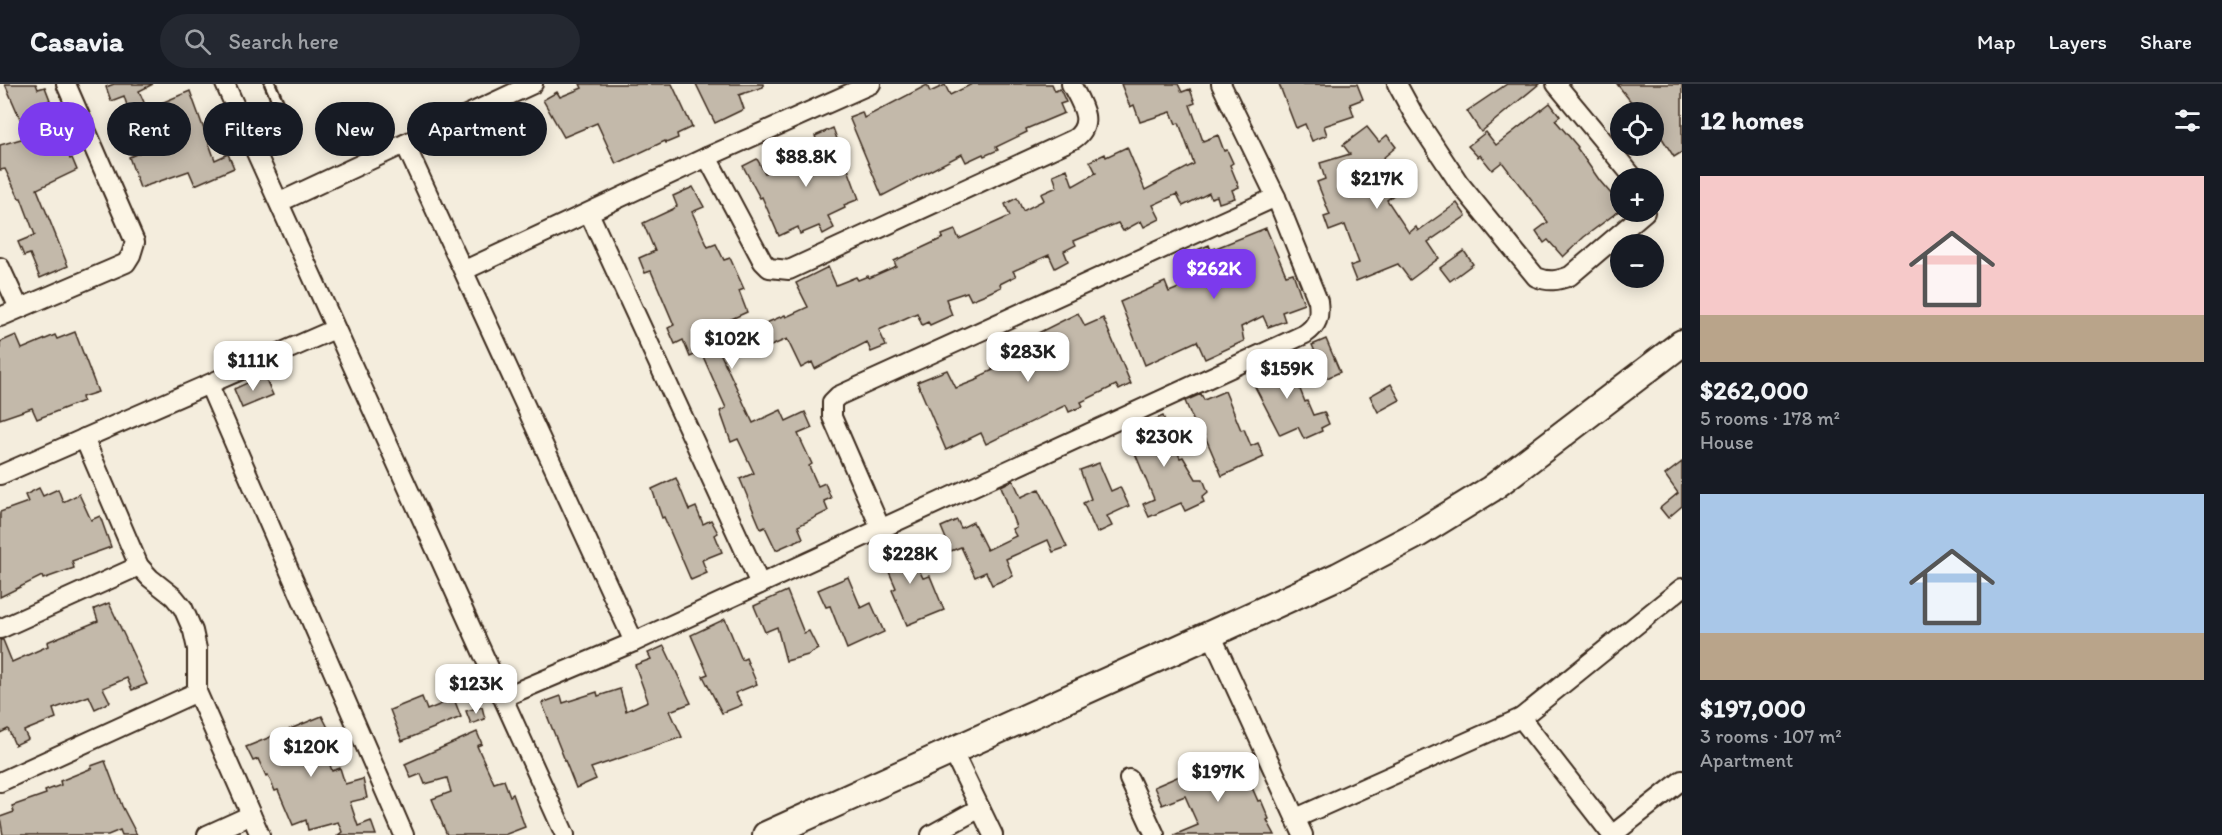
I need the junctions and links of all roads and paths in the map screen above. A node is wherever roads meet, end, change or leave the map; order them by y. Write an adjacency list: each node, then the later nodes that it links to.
1 (66, 84): 22 (street)
2 (225, 84): 10 (street)
3 (270, 84): 11 (lane)
4 (533, 84): 12 (street)
5 (1071, 84): 14 (street)
6 (1221, 84): 16 (street)
7 (1397, 84): 19 (street)
8 (1556, 84): 15 (street)
9 (868, 85): 14 (street)
10 (233, 102)
11 (278, 102)
12 (405, 144): 17 (street); 21 (street)
13 (259, 156): 17 (street)
14 (707, 157): 18 (street)
15 (1626, 168)
16 (1276, 197): 29 (street); 29 (street)
17 (280, 202): 24 (street)
18 (589, 213): 21 (street); 31 (street)
19 (1633, 222)
20 (0, 267): 22 (street)
21 (465, 270): 35 (street)
22 (19, 308): 23 (street)
23 (0, 317)
24 (335, 329): 26 (street); 37 (street)
25 (1682, 343): 34 (street)
26 (209, 385): 27 (street); 48 (street)
27 (84, 438): 28 (street); 30 (street)
28 (0, 475)
29 (881, 529): 31 (street)
30 (139, 566): 33 (street); 36 (street)
31 (760, 584): 35 (street)
32 (1682, 588): 38 (street)
33 (0, 629)
34 (1211, 634): 39 (street); 45 (street)
35 (634, 642): 37 (street)
36 (196, 692): 42 (street); 44 (street)
37 (504, 697): 49 (street)
38 (1521, 718): 41 (street); 45 (street)
39 (952, 750): 43 (street); 50 (street)
40 (1129, 779): 53 (street)
41 (1682, 780)
42 (0, 782)
43 (980, 808): 51 (street); 52 (street)
44 (250, 815): 46 (street); 47 (street)
45 (1296, 818): 54 (street)
46 (207, 835)
47 (260, 835)
48 (404, 835)
49 (565, 835)
50 (765, 835)
51 (931, 835)
52 (993, 835)
53 (1155, 835)
54 (1304, 835)

